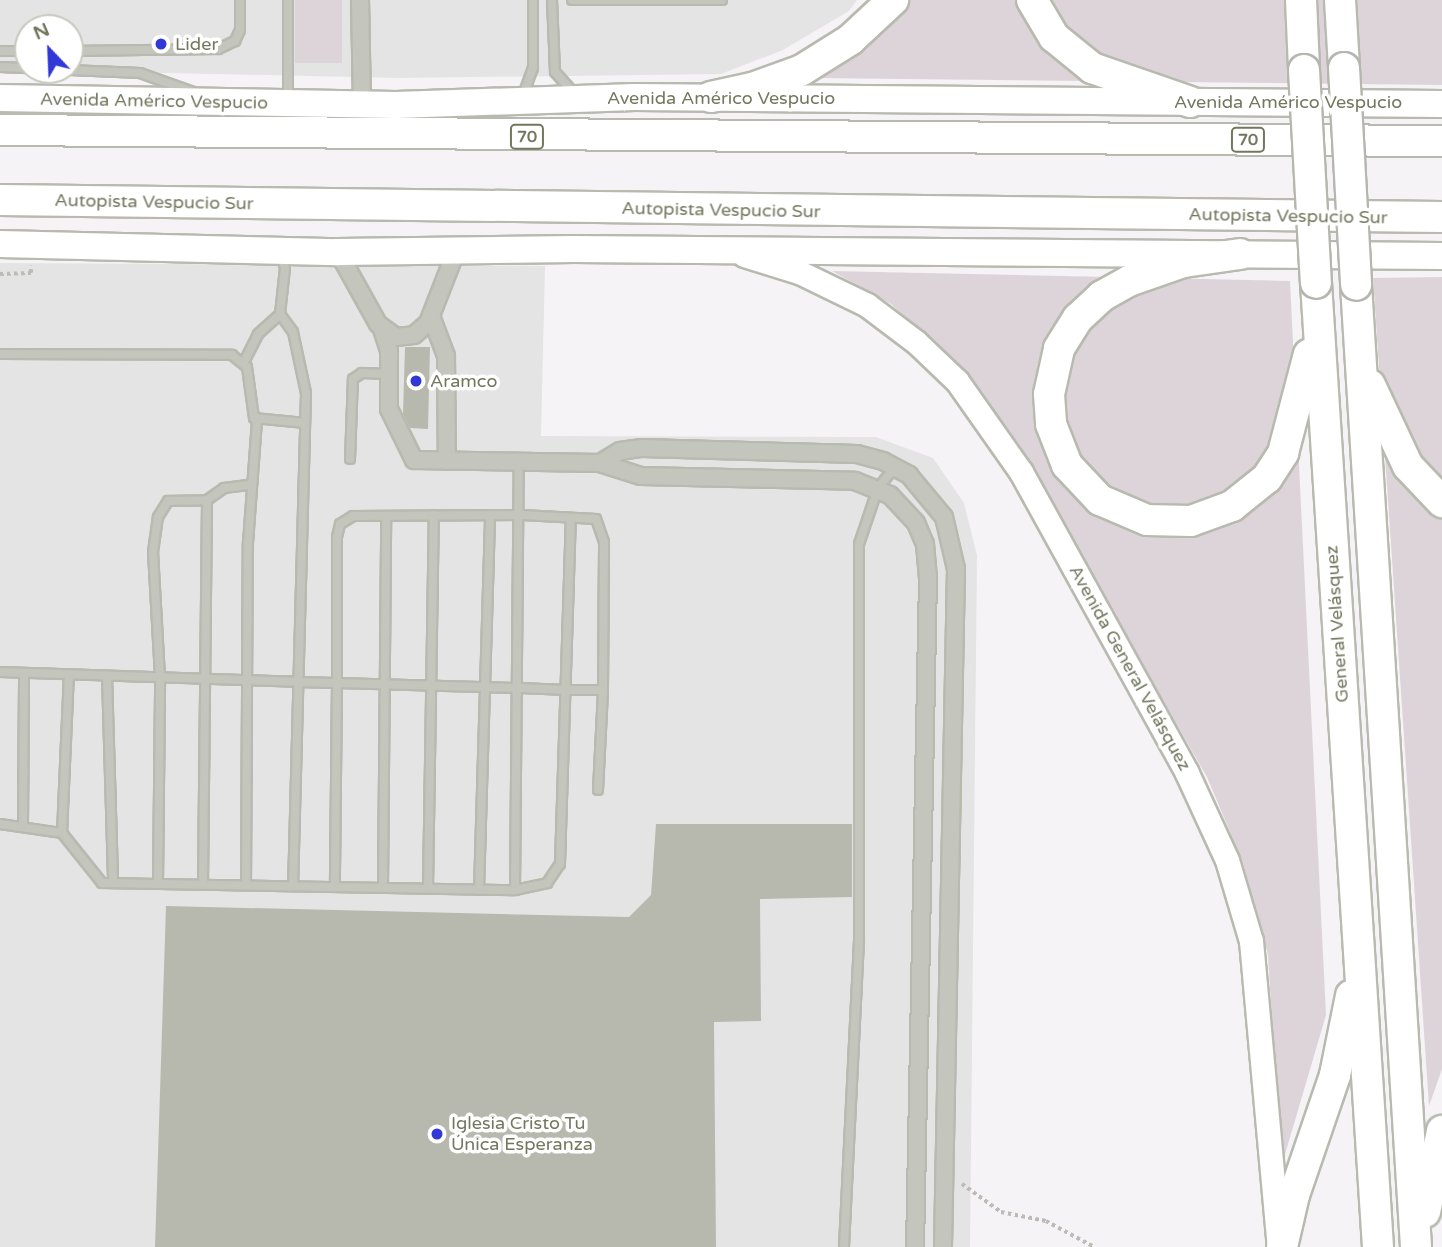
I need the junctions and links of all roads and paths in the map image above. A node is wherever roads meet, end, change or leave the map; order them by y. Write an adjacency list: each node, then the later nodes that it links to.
1 (240, 0): 12 (lane)
2 (288, 0): 20 (lane)
3 (360, 0): 21 (street)
4 (533, 0): 17 (lane)
5 (552, 0): 14 (lane)
6 (572, 0): 7 (lane)
7 (722, 0)
8 (893, 0): 15 (highway)
9 (1032, 0): 19 (highway)
10 (1300, 2): 38 (highway, General Velásquez, bridge)
11 (1342, 9): 43 (highway, bridge)
12 (84, 51)
13 (0, 67): 18 (lane)
14 (580, 97): 15 (main road, Avenida Américo Vespucio); 17 (main road, Avenida Américo Vespucio)
15 (711, 97): 19 (main road, Avenida Américo Vespucio)
16 (0, 99): 18 (main road, Avenida Américo Vespucio)
17 (521, 100): 21 (main road, Avenida Américo Vespucio)
18 (215, 102): 20 (main road, Avenida Américo Vespucio)
19 (1190, 102): 22 (main road, Avenida Américo Vespucio)
20 (288, 103): 21 (main road, Avenida Américo Vespucio)
21 (362, 104)
22 (1442, 104)
23 (0, 130): 24 (highway, 70)
24 (1442, 141)
25 (0, 200): 26 (highway, Autopista Vespucio Sur)
26 (74, 201): 27 (highway); 28 (highway, Autopista Vespucio Sur)
27 (0, 213)
28 (1442, 217)
29 (0, 244): 31 (main road)
30 (724, 250): 32 (main road); 34 (main road); 100 (main road, Avenida General Velásquez)
31 (280, 251): 33 (main road); 39 (lane)
32 (456, 251): 33 (main road); 40 (street)
33 (338, 252): 41 (street)
34 (1240, 254): 35 (main road); 38 (highway)
35 (1442, 256)
36 (20, 265): 37 (path)
37 (0, 274)
38 (1316, 286): 93 (highway, General Velásquez)
39 (279, 314): 44 (lane); 47 (lane)
40 (431, 316): 41 (street); 50 (street)
41 (382, 329): 45 (street)
42 (0, 354): 44 (lane)
43 (1360, 361): 58 (highway); 102 (highway)
44 (244, 362): 46 (lane)
45 (388, 374): 49 (lane); 50 (street)
46 (257, 420): 47 (lane); 55 (lane)
47 (305, 423): 71 (lane)
48 (842, 452): 52 (street); 53 (street); 54 (street)
49 (350, 459)
50 (447, 461): 51 (street)
51 (519, 462): 52 (street); 59 (lane)
52 (600, 463): 54 (street)
53 (896, 466): 56 (lane); 95 (street)
54 (843, 480): 56 (street)
55 (250, 485): 57 (lane); 70 (lane)
56 (878, 488): 96 (lane); 97 (street)
57 (207, 500): 68 (lane); 69 (lane)
58 (1442, 502)
59 (522, 514): 61 (lane); 63 (lane); 76 (lane)
60 (434, 515): 61 (lane); 62 (lane); 74 (lane)
61 (490, 515): 75 (lane)
62 (386, 516): 72 (lane); 73 (lane)
63 (571, 518): 77 (lane); 78 (lane)
64 (0, 672): 65 (lane)
65 (24, 673): 66 (lane); 81 (lane)
66 (69, 674): 67 (lane); 82 (lane)
67 (107, 676): 68 (lane); 83 (lane)
68 (160, 677): 69 (lane); 84 (lane)
69 (208, 679): 70 (lane); 85 (lane)
70 (247, 680): 71 (lane); 86 (lane)
71 (296, 682): 72 (lane); 87 (lane)
72 (337, 683): 73 (lane); 88 (lane)
73 (386, 684): 74 (lane); 89 (lane)
74 (432, 686): 75 (lane); 90 (lane)
75 (482, 687): 76 (lane); 91 (lane)
76 (520, 688): 77 (lane); 92 (lane)
77 (567, 690): 78 (lane); 92 (lane)
78 (603, 690): 79 (lane)
79 (598, 790)
80 (0, 824): 81 (lane)
81 (23, 825): 82 (lane)
82 (62, 833): 83 (lane)
83 (113, 883): 84 (lane)
84 (158, 883): 85 (lane)
85 (203, 884): 86 (lane)
86 (246, 885): 87 (lane)
87 (292, 886): 88 (lane)
88 (335, 886): 89 (lane)
89 (383, 887): 90 (lane)
90 (428, 888): 91 (lane)
91 (479, 890): 92 (lane)
92 (515, 890)
93 (1358, 933): 100 (highway); 101 (highway, General Velásquez)
94 (1442, 1131): 102 (highway)
95 (944, 1179): 98 (street); 99 (path)
96 (844, 1247)
97 (915, 1247)
98 (943, 1247)
99 (1094, 1247)
100 (1280, 1247)
101 (1378, 1247)
102 (1418, 1247)

